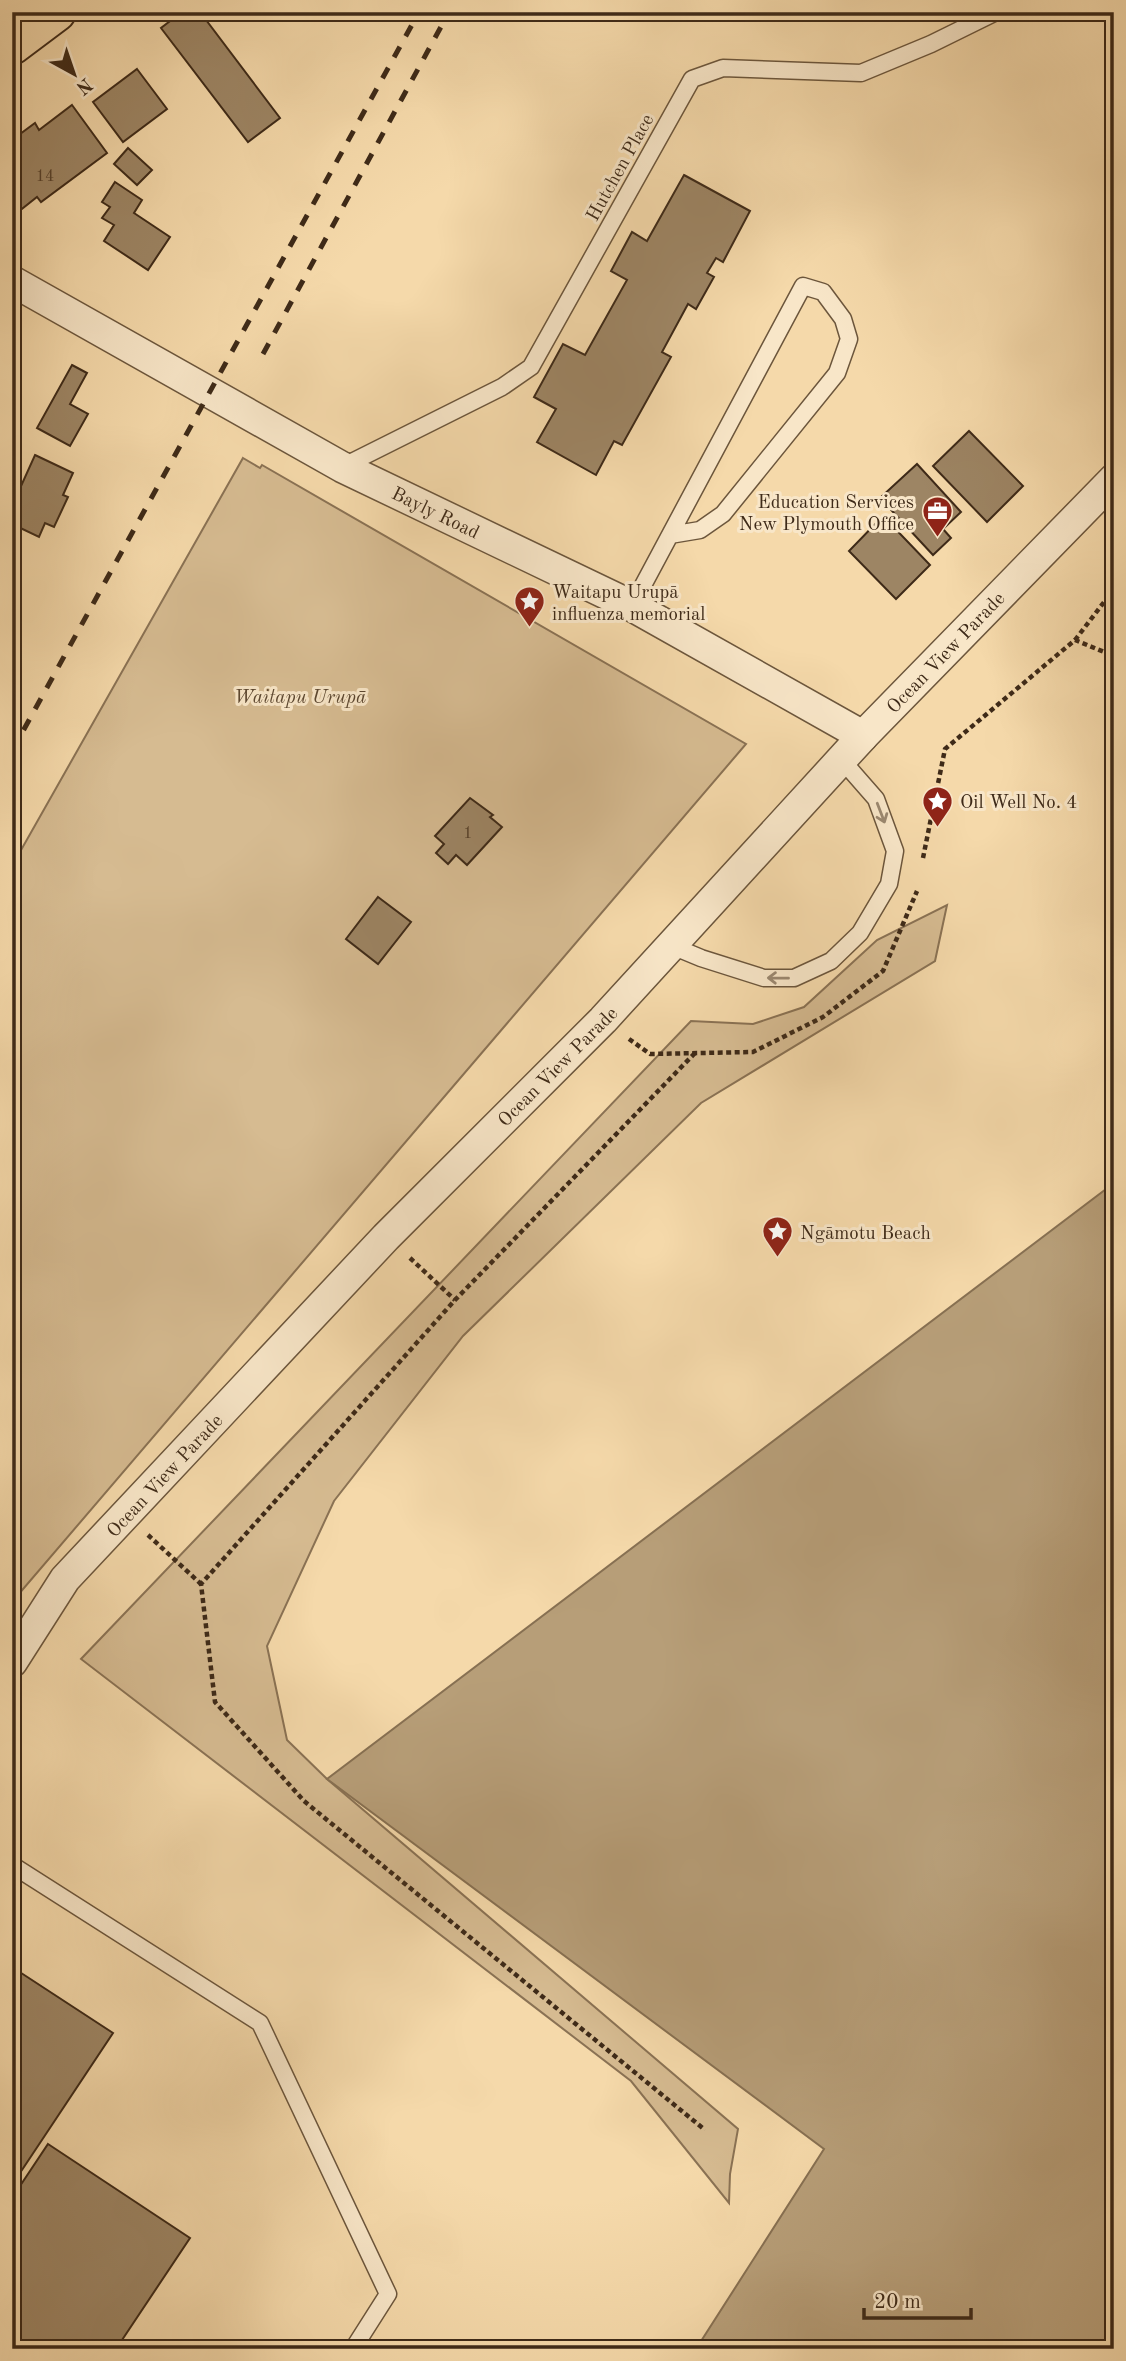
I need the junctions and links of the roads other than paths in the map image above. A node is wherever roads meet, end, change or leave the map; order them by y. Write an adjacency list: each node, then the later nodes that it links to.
1 (56, 12): 3 (highway)
2 (996, 12): 5 (lane, Hutchen Place)
3 (12, 45)
4 (12, 281): 5 (street, Bayly Road)
5 (342, 467): 8 (street, Bayly Road)
6 (1114, 479): 9 (street, Ocean View Parade)
7 (670, 535): 7 (lane); 8 (lane)
8 (632, 607): 9 (street, Bayly Road)
9 (863, 736): 10 (street, Ocean View Parade)
10 (841, 759): 11 (street, Ocean View Parade); 11 (lane, one-way to 11)
11 (672, 946): 12 (street, Ocean View Parade)
12 (12, 1662)
13 (12, 1865): 14 (lane)
14 (353, 2349)

